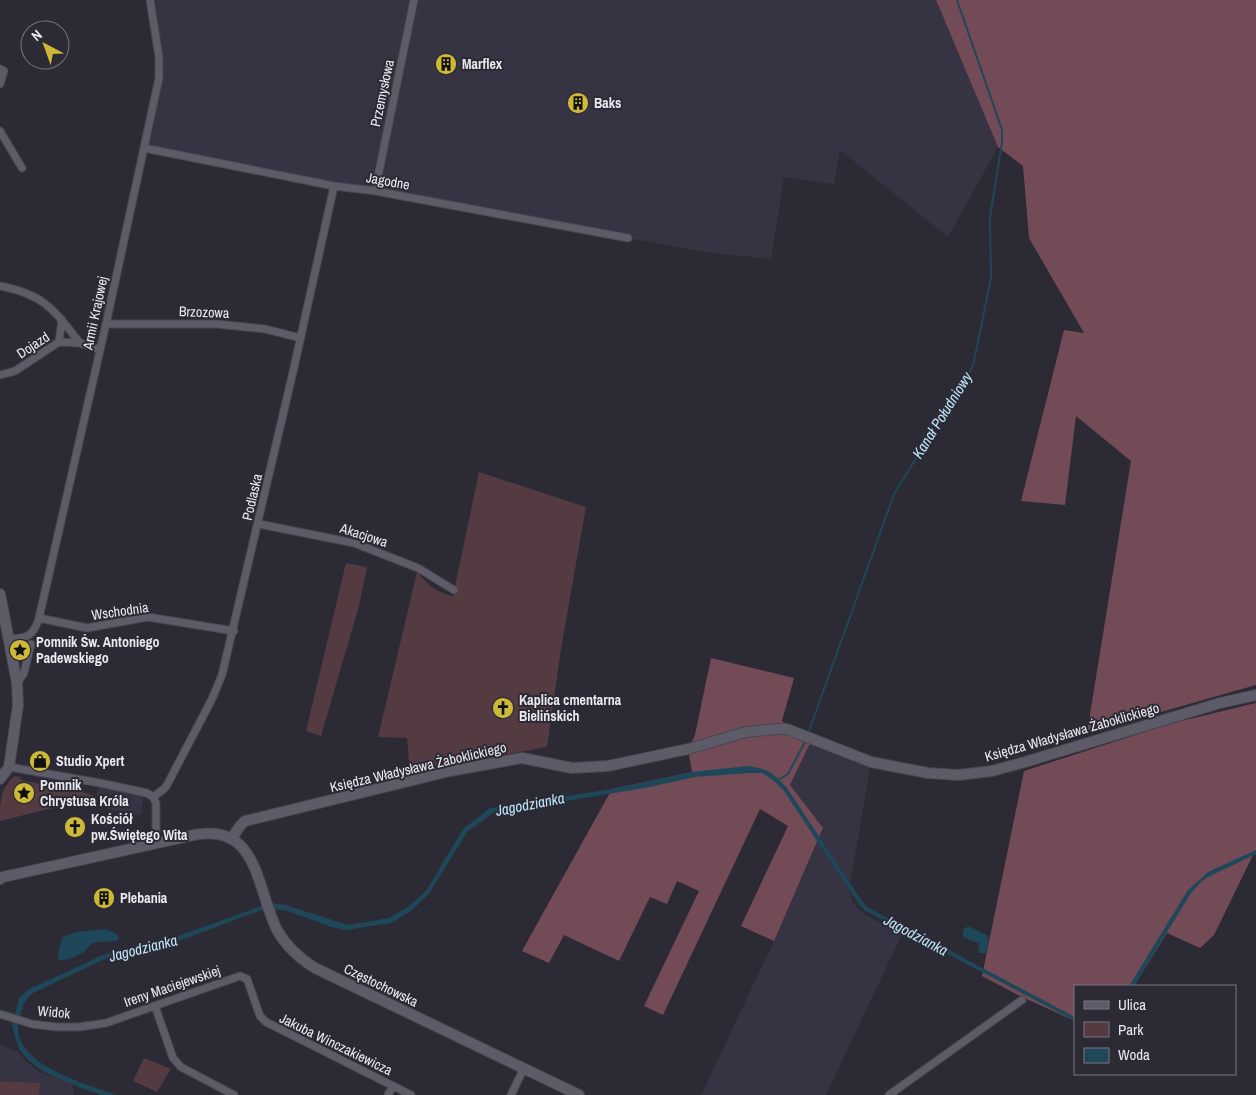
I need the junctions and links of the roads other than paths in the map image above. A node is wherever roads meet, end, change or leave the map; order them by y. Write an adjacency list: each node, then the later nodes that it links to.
1 (150, 0): 6 (street, Armii Krajowej)
2 (414, 0): 9 (street, Przemysłowa)
3 (0, 69): 4 (street)
4 (0, 84)
5 (0, 131): 7 (street)
6 (144, 148): 8 (street, Jagodne); 13 (street, Armii Krajowej)
7 (22, 168)
8 (334, 186): 9 (street, Jagodne); 14 (street, Podlaska)
9 (375, 191): 10 (street, Jagodne)
10 (628, 238)
11 (0, 286): 12 (street, Dojazd)
12 (62, 320): 15 (street); 16 (street, Dojazd)
13 (106, 324): 14 (street, Brzozowa); 17 (street, Armii Krajowej)
14 (301, 338): 19 (street, Podlaska)
15 (59, 342): 16 (street, Dojazd); 18 (street, Dojazd)
16 (80, 343): 17 (street, Dojazd)
17 (100, 350): 22 (street, Armii Krajowej)
18 (0, 375)
19 (259, 524): 20 (street, Akacjowa); 23 (street, Podlaska)
20 (454, 590)
21 (0, 594): 24 (street)
22 (39, 618): 23 (street, Wschodnia); 24 (street, Armii Krajowej)
23 (234, 631): 30 (street, Podlaska)
24 (8, 639): 26 (street)
25 (31, 644): 26 (street)
26 (18, 683): 28 (street)
27 (1256, 695): 31 (street, Księdza Władysława Żaboklickiego)
28 (5, 771): 29 (street); 30 (street)
29 (0, 779)
30 (153, 797): 32 (street)
31 (232, 838): 32 (street); 39 (street, Częstochowska)
32 (156, 844): 33 (street)
33 (1, 877)
34 (247, 979): 36 (street, Ireny Maciejewskiej); 40 (street, Jakuba Winczakiewicza)
35 (1022, 1000): 46 (street)
36 (155, 1006): 38 (street, Ireny Maciejewskiej); 41 (street)
37 (0, 1014): 38 (street, Widok)
38 (106, 1023)
39 (524, 1068): 44 (street); 45 (street, Częstochowska)
40 (392, 1086): 42 (street); 43 (street, Jakuba Winczakiewicza)
41 (234, 1095)
42 (388, 1095)
43 (412, 1095)
44 (511, 1095)
45 (579, 1095)
46 (889, 1095)

